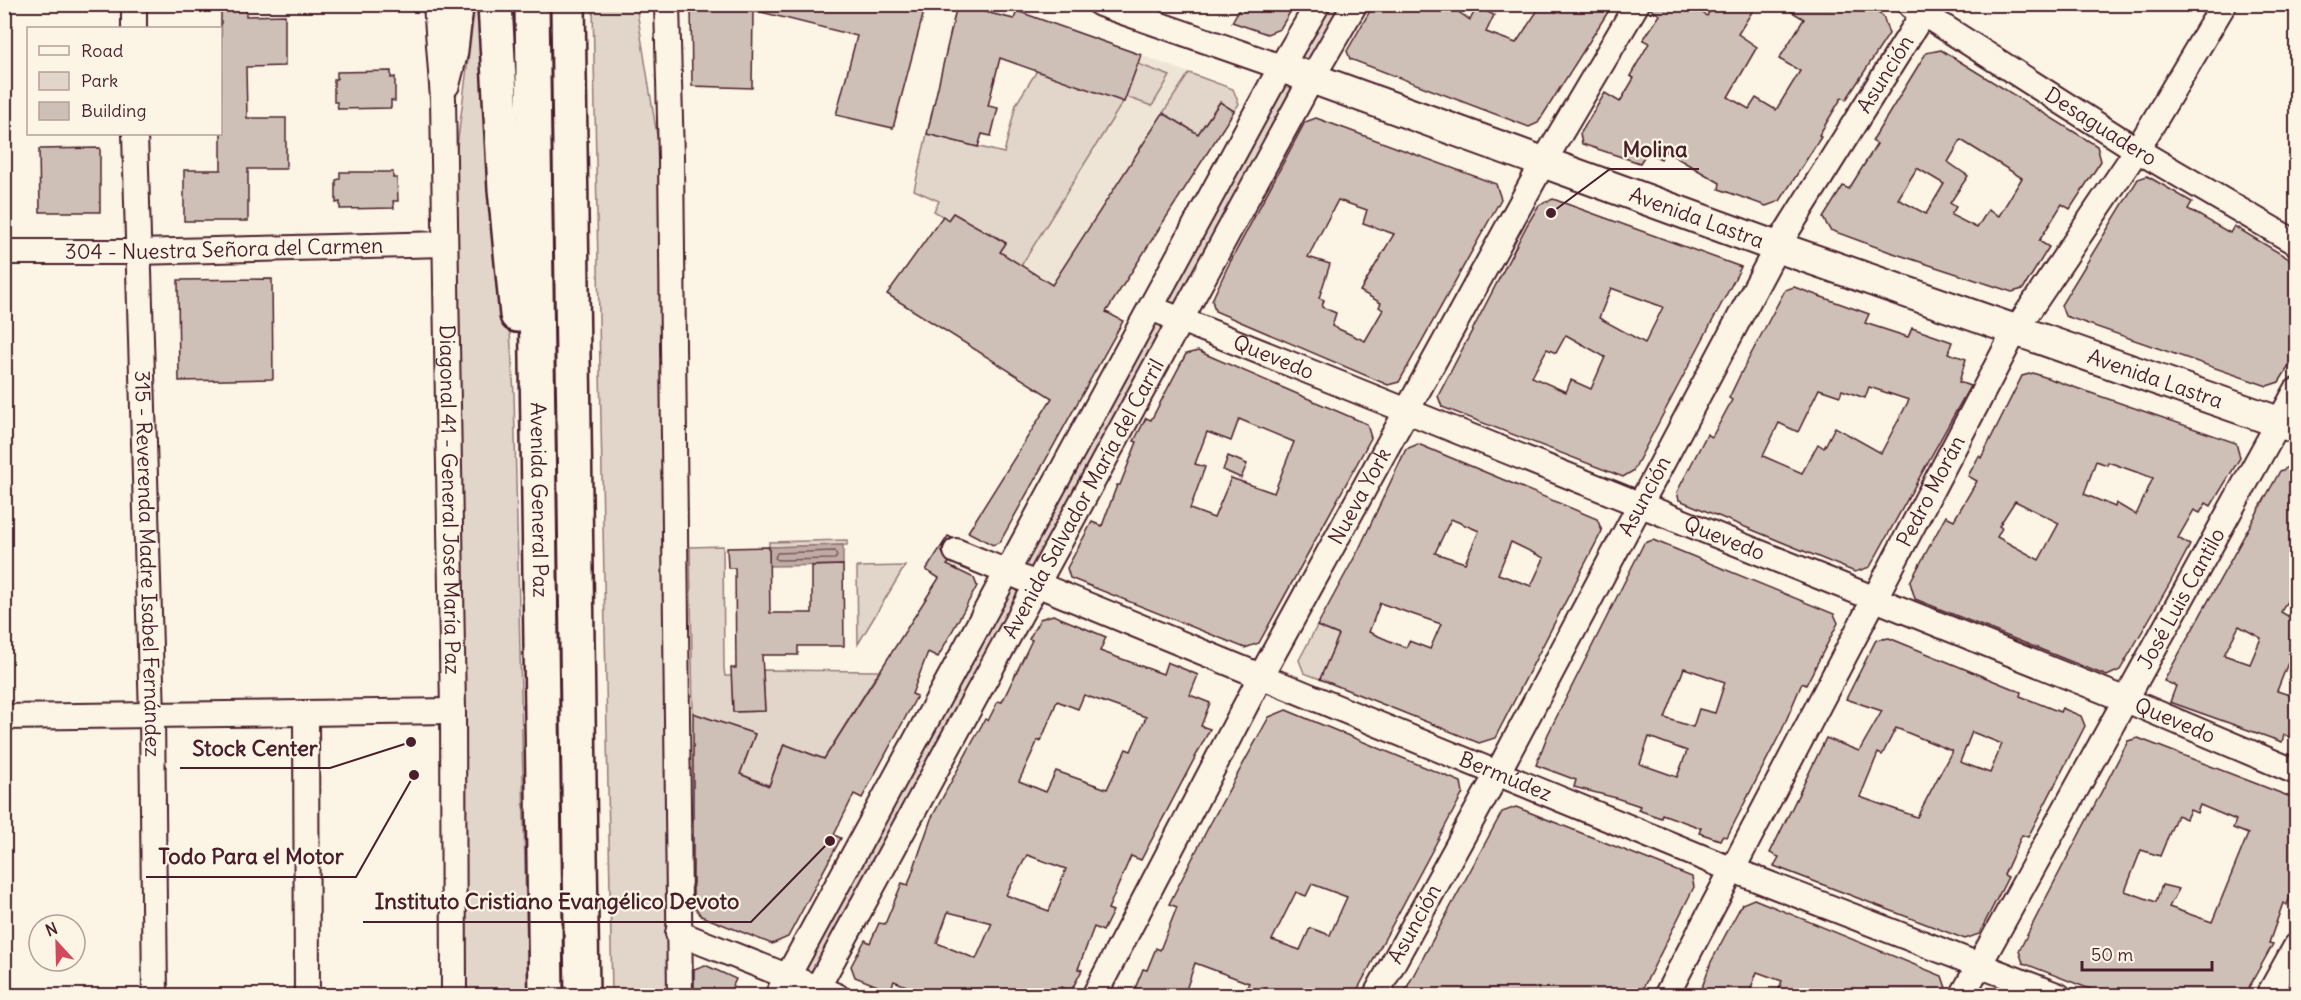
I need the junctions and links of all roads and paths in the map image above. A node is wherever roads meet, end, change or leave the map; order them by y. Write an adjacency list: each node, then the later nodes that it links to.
1 (134, 4): 15 (street)
2 (436, 4): 19 (street, Diagonal 41 - General José María Paz)
3 (461, 4): 19 (street)
4 (495, 4): 34 (highway)
5 (532, 4): 34 (highway, Avenida General Paz)
6 (568, 4): 58 (highway, Avenida General Paz)
7 (650, 4): 18 (street)
8 (667, 4): 18 (street)
9 (1100, 4): 16 (street, Avenida Lastra)
10 (1318, 4): 16 (street, Avenida Salvador María del Carril)
11 (1355, 4): 17 (street, Avenida Salvador María del Carril)
12 (1637, 4): 22 (street, Nueva York)
13 (2224, 4): 21 (street, Pedro Morán)
14 (1920, 8): 21 (street, Desaguadero); 25 (street, Asunción)
15 (134, 27)
16 (1281, 67): 17 (main road, Avenida Lastra); 28 (street, Avenida Salvador María del Carril)
17 (1312, 78): 22 (main road, Avenida Lastra); 29 (street, Avenida Salvador María del Carril)
18 (668, 94): 49 (street)
19 (443, 99): 24 (street, Diagonal 41 - General José María Paz)
20 (135, 135): 27 (street, 315 - Reverenda Madre Isabel Fernández)
21 (2137, 150): 23 (street, Desaguadero); 30 (street, Pedro Morán)
22 (1543, 163): 25 (main road, Avenida Lastra); 32 (street, Nueva York)
23 (2296, 243)
24 (444, 244): 27 (street, 304 - Nuestra Señora del Carmen); 42 (street, Diagonal 41 - General José María Paz)
25 (1777, 247): 30 (main road, Avenida Lastra); 35 (street, Asunción)
26 (4, 252): 27 (street, 304 - Nuestra Señora del Carmen)
27 (137, 252): 44 (street, 315 - Reverenda Madre Isabel Fernández)
28 (1150, 308): 29 (street, Quevedo); 37 (street, Avenida Salvador María del Carril)
29 (1181, 320): 32 (street, Quevedo); 38 (street, Avenida Salvador María del Carril)
30 (2014, 330): 33 (main road, Avenida Lastra); 39 (street, Pedro Morán)
31 (2296, 391): 33 (street, José Luis Cantilo)
32 (1407, 412): 35 (street, Quevedo); 40 (street, Nueva York)
33 (2287, 425): 41 (street, José Luis Cantilo)
34 (539, 477): 57 (highway, Avenida General Paz)
35 (1638, 504): 39 (street, Quevedo); 47 (street, Asunción)
36 (956, 551): 37 (street, Bermúdez)
37 (1007, 572): 38 (street, Bermúdez); 52 (street, Avenida Salvador María del Carril)
38 (1037, 585): 40 (street, Bermúdez); 53 (street, Avenida Salvador María del Carril)
39 (1874, 600): 41 (street, Quevedo); 48 (street, Pedro Morán)
40 (1261, 676): 47 (street, Bermúdez); 60 (street, Nueva York)
41 (2124, 699): 46 (street, Quevedo); 51 (street, José Luis Cantilo)
42 (453, 711): 43 (street); 56 (street, Diagonal 41 - General José María Paz)
43 (306, 714): 44 (street); 55 (street)
44 (152, 716): 45 (street); 54 (street, 315 - Reverenda Madre Isabel Fernández)
45 (4, 717)
46 (2296, 772)
47 (1497, 774): 48 (street, Bermúdez); 61 (street, Asunción)
48 (1733, 870): 51 (street, Bermúdez); 62 (street, Pedro Morán)
49 (678, 933): 52 (street); 59 (street)
50 (2296, 946): 65 (street)
51 (1980, 964): 63 (street, José Luis Cantilo); 64 (street, Bermúdez)
52 (782, 986): 53 (street)
53 (822, 993)
54 (155, 996)
55 (307, 996)
56 (454, 996)
57 (546, 996)
58 (582, 996)
59 (680, 996)
60 (1094, 996)
61 (1375, 996)
62 (1666, 996)
63 (1962, 996)
64 (2059, 996)
65 (2268, 996)

